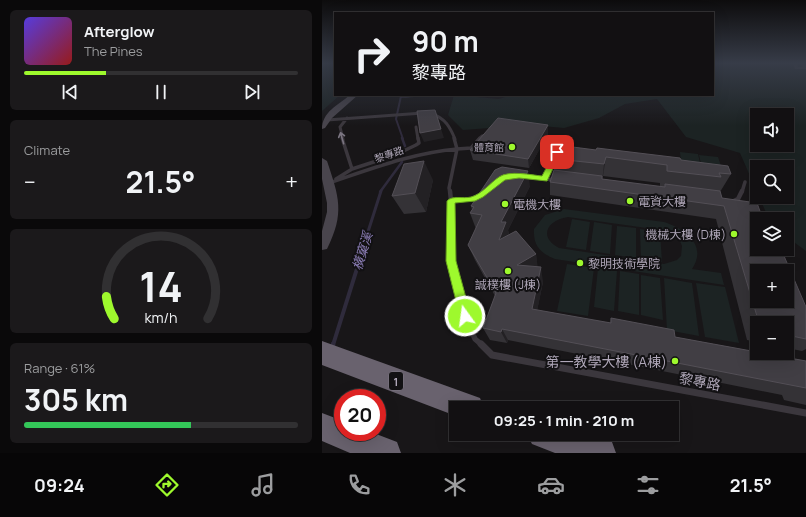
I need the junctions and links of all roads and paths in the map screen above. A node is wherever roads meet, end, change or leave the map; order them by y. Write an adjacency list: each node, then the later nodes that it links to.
1 (353, 96): 3 (main road)
2 (347, 118): 3 (lane); 7 (lane, 黎專路); 9 (lane, one-way to 2)
3 (324, 123)
4 (416, 127): 9 (lane)
5 (488, 135): 7 (lane, 黎專路)
6 (564, 139): 11 (lane)
7 (457, 149): 14 (lane, 黎專路); 16 (lane, 黎專路)
8 (322, 161): 14 (main road)
9 (352, 169): 14 (lane)
10 (519, 176): 11 (lane)
11 (545, 179): 12 (lane)
12 (560, 181)
13 (745, 182): 17 (lane)
14 (329, 183): 18 (main road)
15 (486, 191): 16 (lane)
16 (451, 201): 23 (lane, 黎專路)
17 (728, 202)
18 (322, 244)
19 (322, 348): 22 (lane)
20 (322, 353): 21 (highway, 1)
21 (455, 401)
22 (457, 401)
23 (806, 413)
24 (322, 427): 28 (highway)
25 (567, 441): 27 (highway)
26 (576, 441): 27 (lane)
27 (606, 452)
28 (386, 453)

